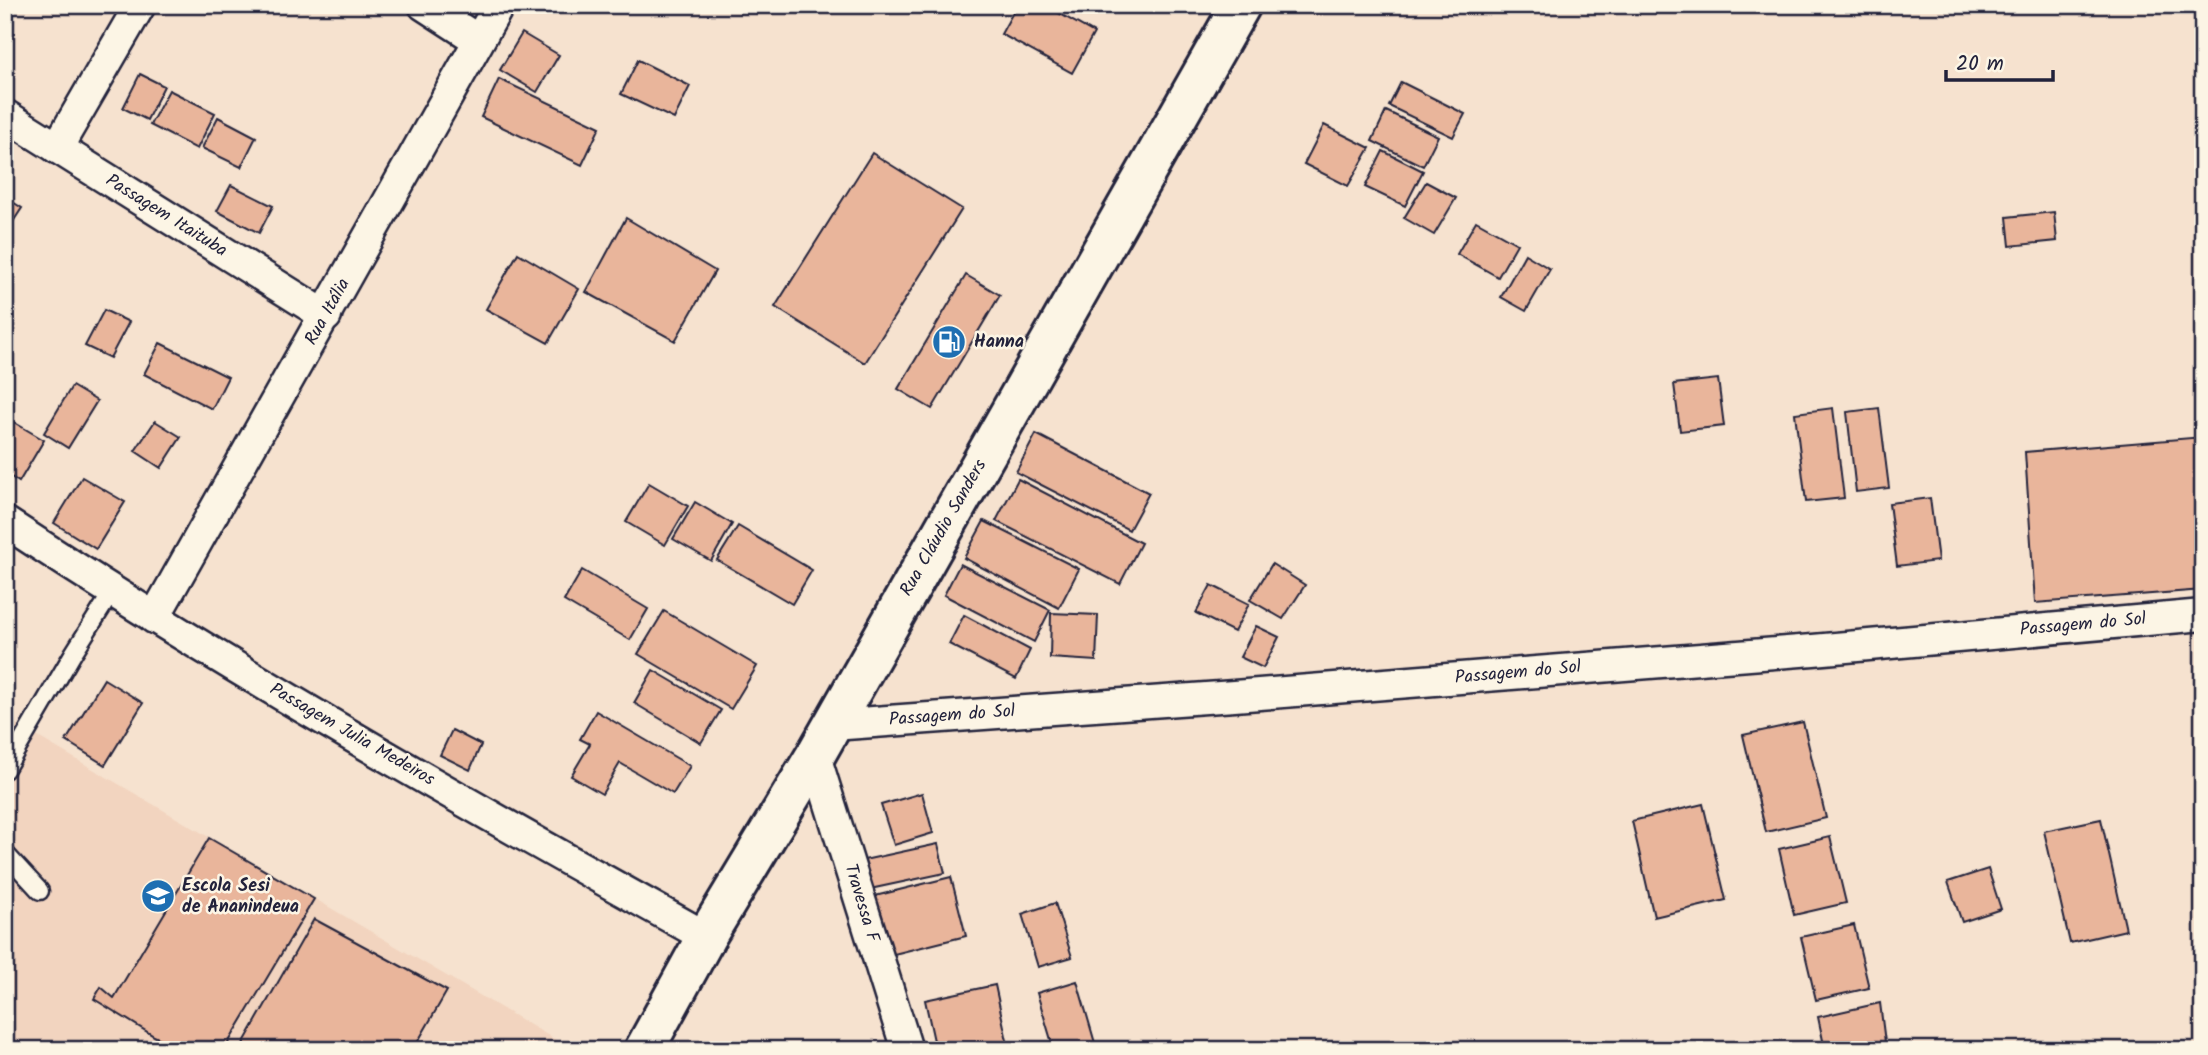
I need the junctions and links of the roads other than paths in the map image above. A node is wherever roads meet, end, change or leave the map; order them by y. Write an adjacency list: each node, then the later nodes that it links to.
1 (140, 5): 7 (street)
2 (424, 5): 5 (street)
3 (499, 5): 5 (street, Rua Itália)
4 (1241, 5): 13 (main road, Rua Cláudio Sanders)
5 (478, 40): 8 (street, Rua Itália)
6 (5, 115): 7 (street, Passagem Itaituba)
7 (57, 148): 8 (street, Passagem Itaituba)
8 (326, 316): 12 (street, Rua Itália)
9 (5, 522): 10 (street, Passagem Julia Medeiros)
10 (112, 592): 12 (street, Passagem Julia Medeiros); 14 (lane)
11 (2203, 615): 13 (street, Passagem do Sol)
12 (154, 618): 17 (street, Passagem Julia Medeiros)
13 (824, 740): 17 (main road, Rua Cláudio Sanders); 19 (street, Travessa F)
14 (5, 771)
15 (5, 853): 16 (lane)
16 (40, 891)
17 (705, 937): 18 (main road, Rua Cláudio Sanders)
18 (644, 1050)
19 (907, 1050)

